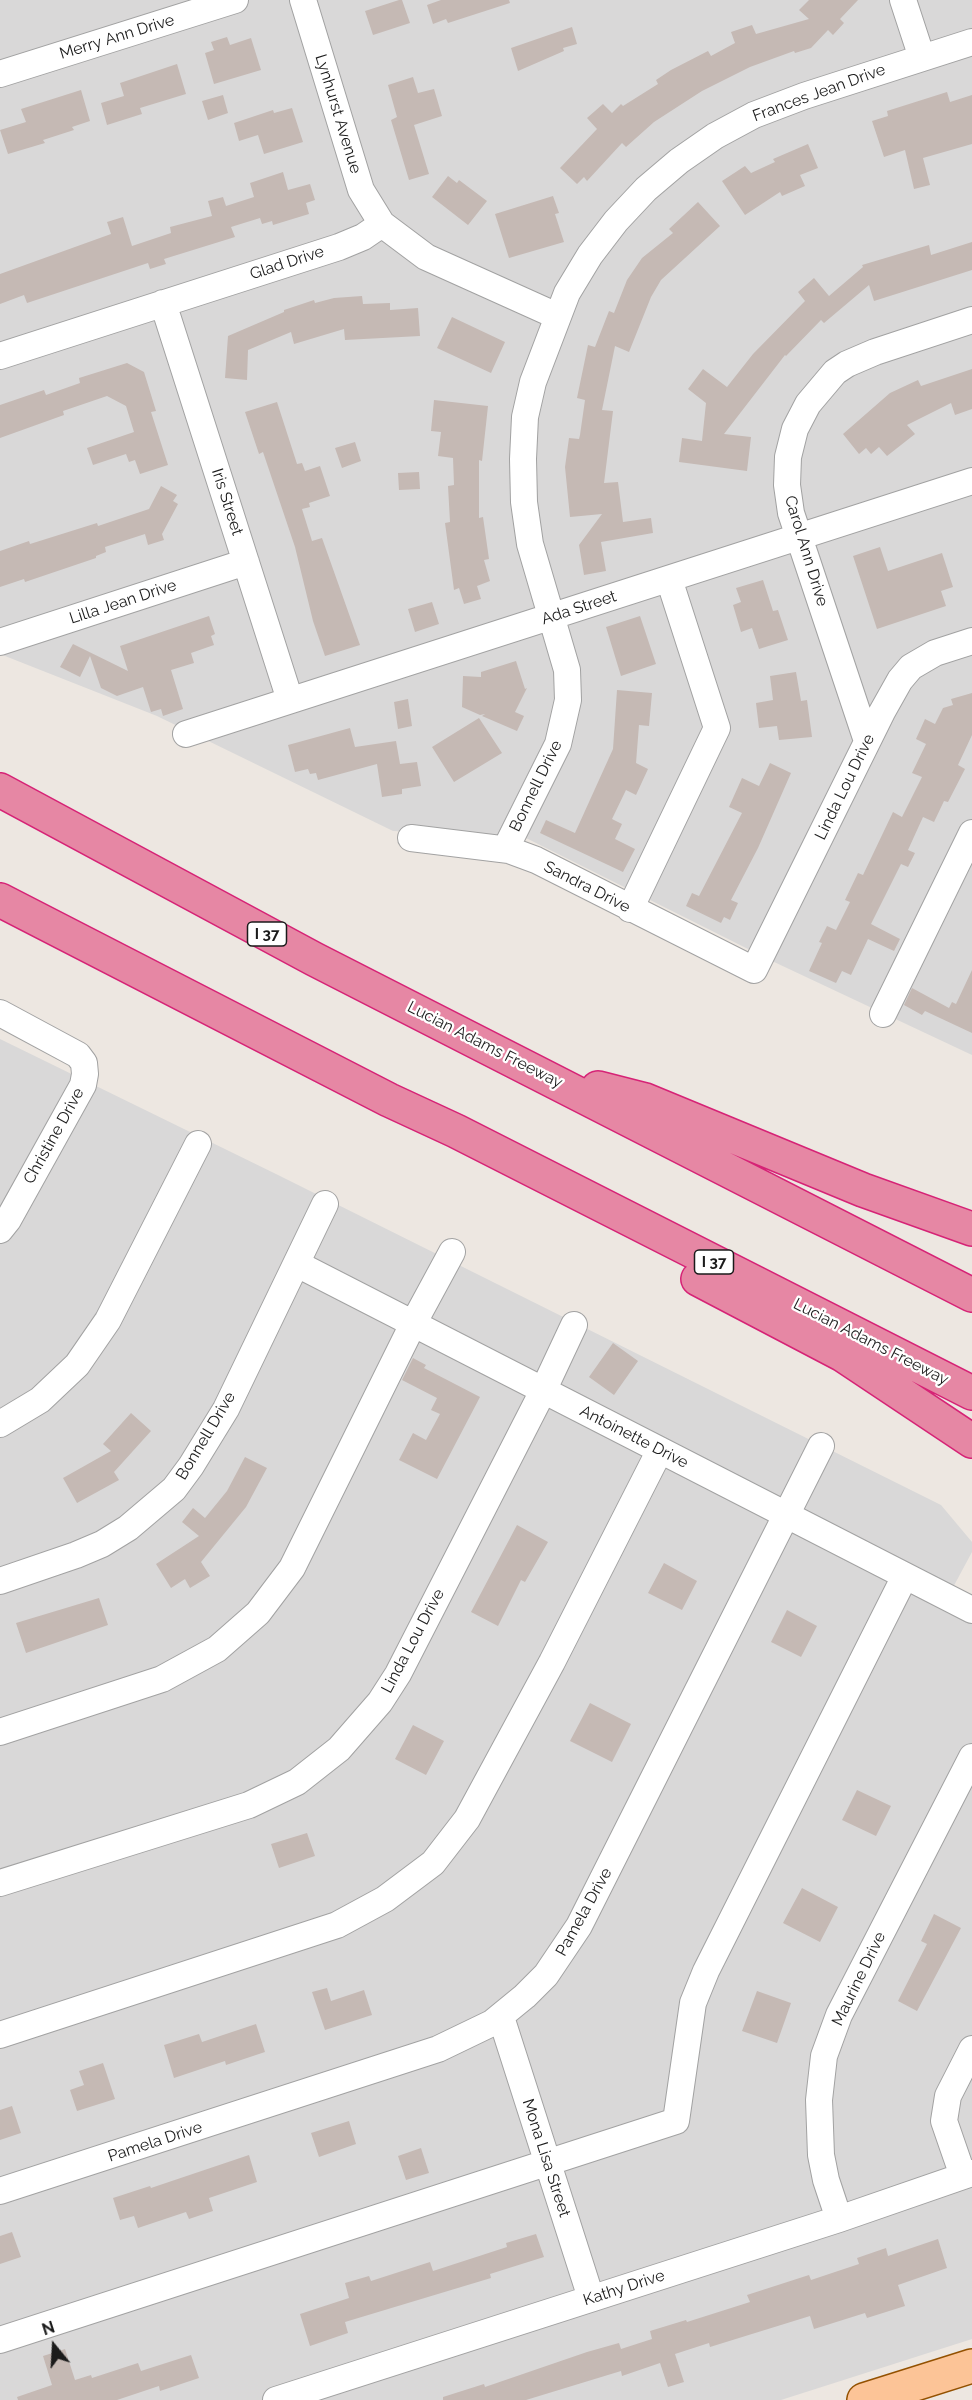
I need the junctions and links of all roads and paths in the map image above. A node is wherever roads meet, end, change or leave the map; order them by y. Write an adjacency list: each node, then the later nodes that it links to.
1 (235, 0): 6 (street, Merry Ann Drive)
2 (303, 0): 7 (street, Lynhurst Avenue)
3 (903, 0): 5 (street)
4 (972, 42): 5 (street, Frances Jean Drive)
5 (922, 58): 9 (street, Frances Jean Drive)
6 (0, 74)
7 (382, 224): 8 (street, Glad Drive); 9 (street)
8 (163, 303): 11 (street, Glad Drive); 14 (street, Iris Street)
9 (557, 316): 16 (street, Frances Jean Drive)
10 (972, 320): 13 (street, Carol Ann Drive)
11 (0, 356)
12 (972, 482): 13 (street, Ada Street)
13 (800, 537): 15 (street, Ada Street); 21 (street, Carol Ann Drive)
14 (246, 562): 18 (street, Lilla Jean Drive); 19 (street, Iris Street)
15 (669, 579): 16 (street, Ada Street); 27 (street)
16 (553, 616): 19 (street, Ada Street); 25 (street, Bonnell Drive)
17 (972, 641): 21 (street, Linda Lou Drive)
18 (0, 642)
19 (290, 700): 20 (street, Ada Street)
20 (186, 734)
21 (867, 741): 28 (street, Linda Lou Drive)
22 (0, 790): 31 (highway, Lucian Adams Freeway / I 37)
23 (972, 833): 30 (street)
24 (411, 838): 25 (street, Sandra Drive)
25 (509, 850): 27 (street, Sandra Drive)
26 (0, 900): 32 (highway, Lucian Adams Freeway / I 37)
27 (630, 909): 28 (street, Sandra Drive)
28 (754, 970)
29 (0, 1013): 36 (street, Christine Drive)
30 (883, 1014)
31 (538, 1072): 35 (highway); 39 (highway, Lucian Adams Freeway / I 37)
32 (456, 1131): 43 (highway, Lucian Adams Freeway / I 37); 45 (highway)
33 (198, 1144): 44 (street)
34 (325, 1204): 38 (street, Bonnell Drive)
35 (972, 1229)
36 (0, 1230)
37 (452, 1252): 40 (street)
38 (297, 1264): 40 (street, Antoinette Drive); 50 (street, Bonnell Drive)
39 (972, 1295)
40 (413, 1324): 42 (street, Antoinette Drive); 52 (street)
41 (574, 1325): 42 (street, Linda Lou Drive)
42 (543, 1390): 47 (street, Antoinette Drive); 54 (street, Linda Lou Drive)
43 (972, 1392)
44 (0, 1424)
45 (972, 1441)
46 (821, 1446): 48 (street, Pamela Drive)
47 (660, 1450): 48 (street, Antoinette Drive); 56 (street)
48 (788, 1516): 49 (street, Antoinette Drive); 55 (street, Pamela Drive)
49 (905, 1576): 51 (street, Antoinette Drive); 58 (street)
50 (0, 1581)
51 (972, 1610)
52 (0, 1732)
53 (972, 1757): 61 (street, Maurine Drive)
54 (0, 1883)
55 (501, 2017): 58 (street, Mona Lisa Street); 60 (street, Pamela Drive)
56 (0, 2036)
57 (972, 2049): 59 (street)
58 (548, 2164): 62 (street, Mona Lisa Street); 63 (street)
59 (967, 2174): 61 (street, Kathy Drive)
60 (0, 2191)
61 (839, 2218): 62 (street, Kathy Drive)
62 (591, 2298): 66 (street, Kathy Drive)
63 (0, 2340)
64 (972, 2366): 65 (main road)
65 (873, 2399)
66 (276, 2400)

